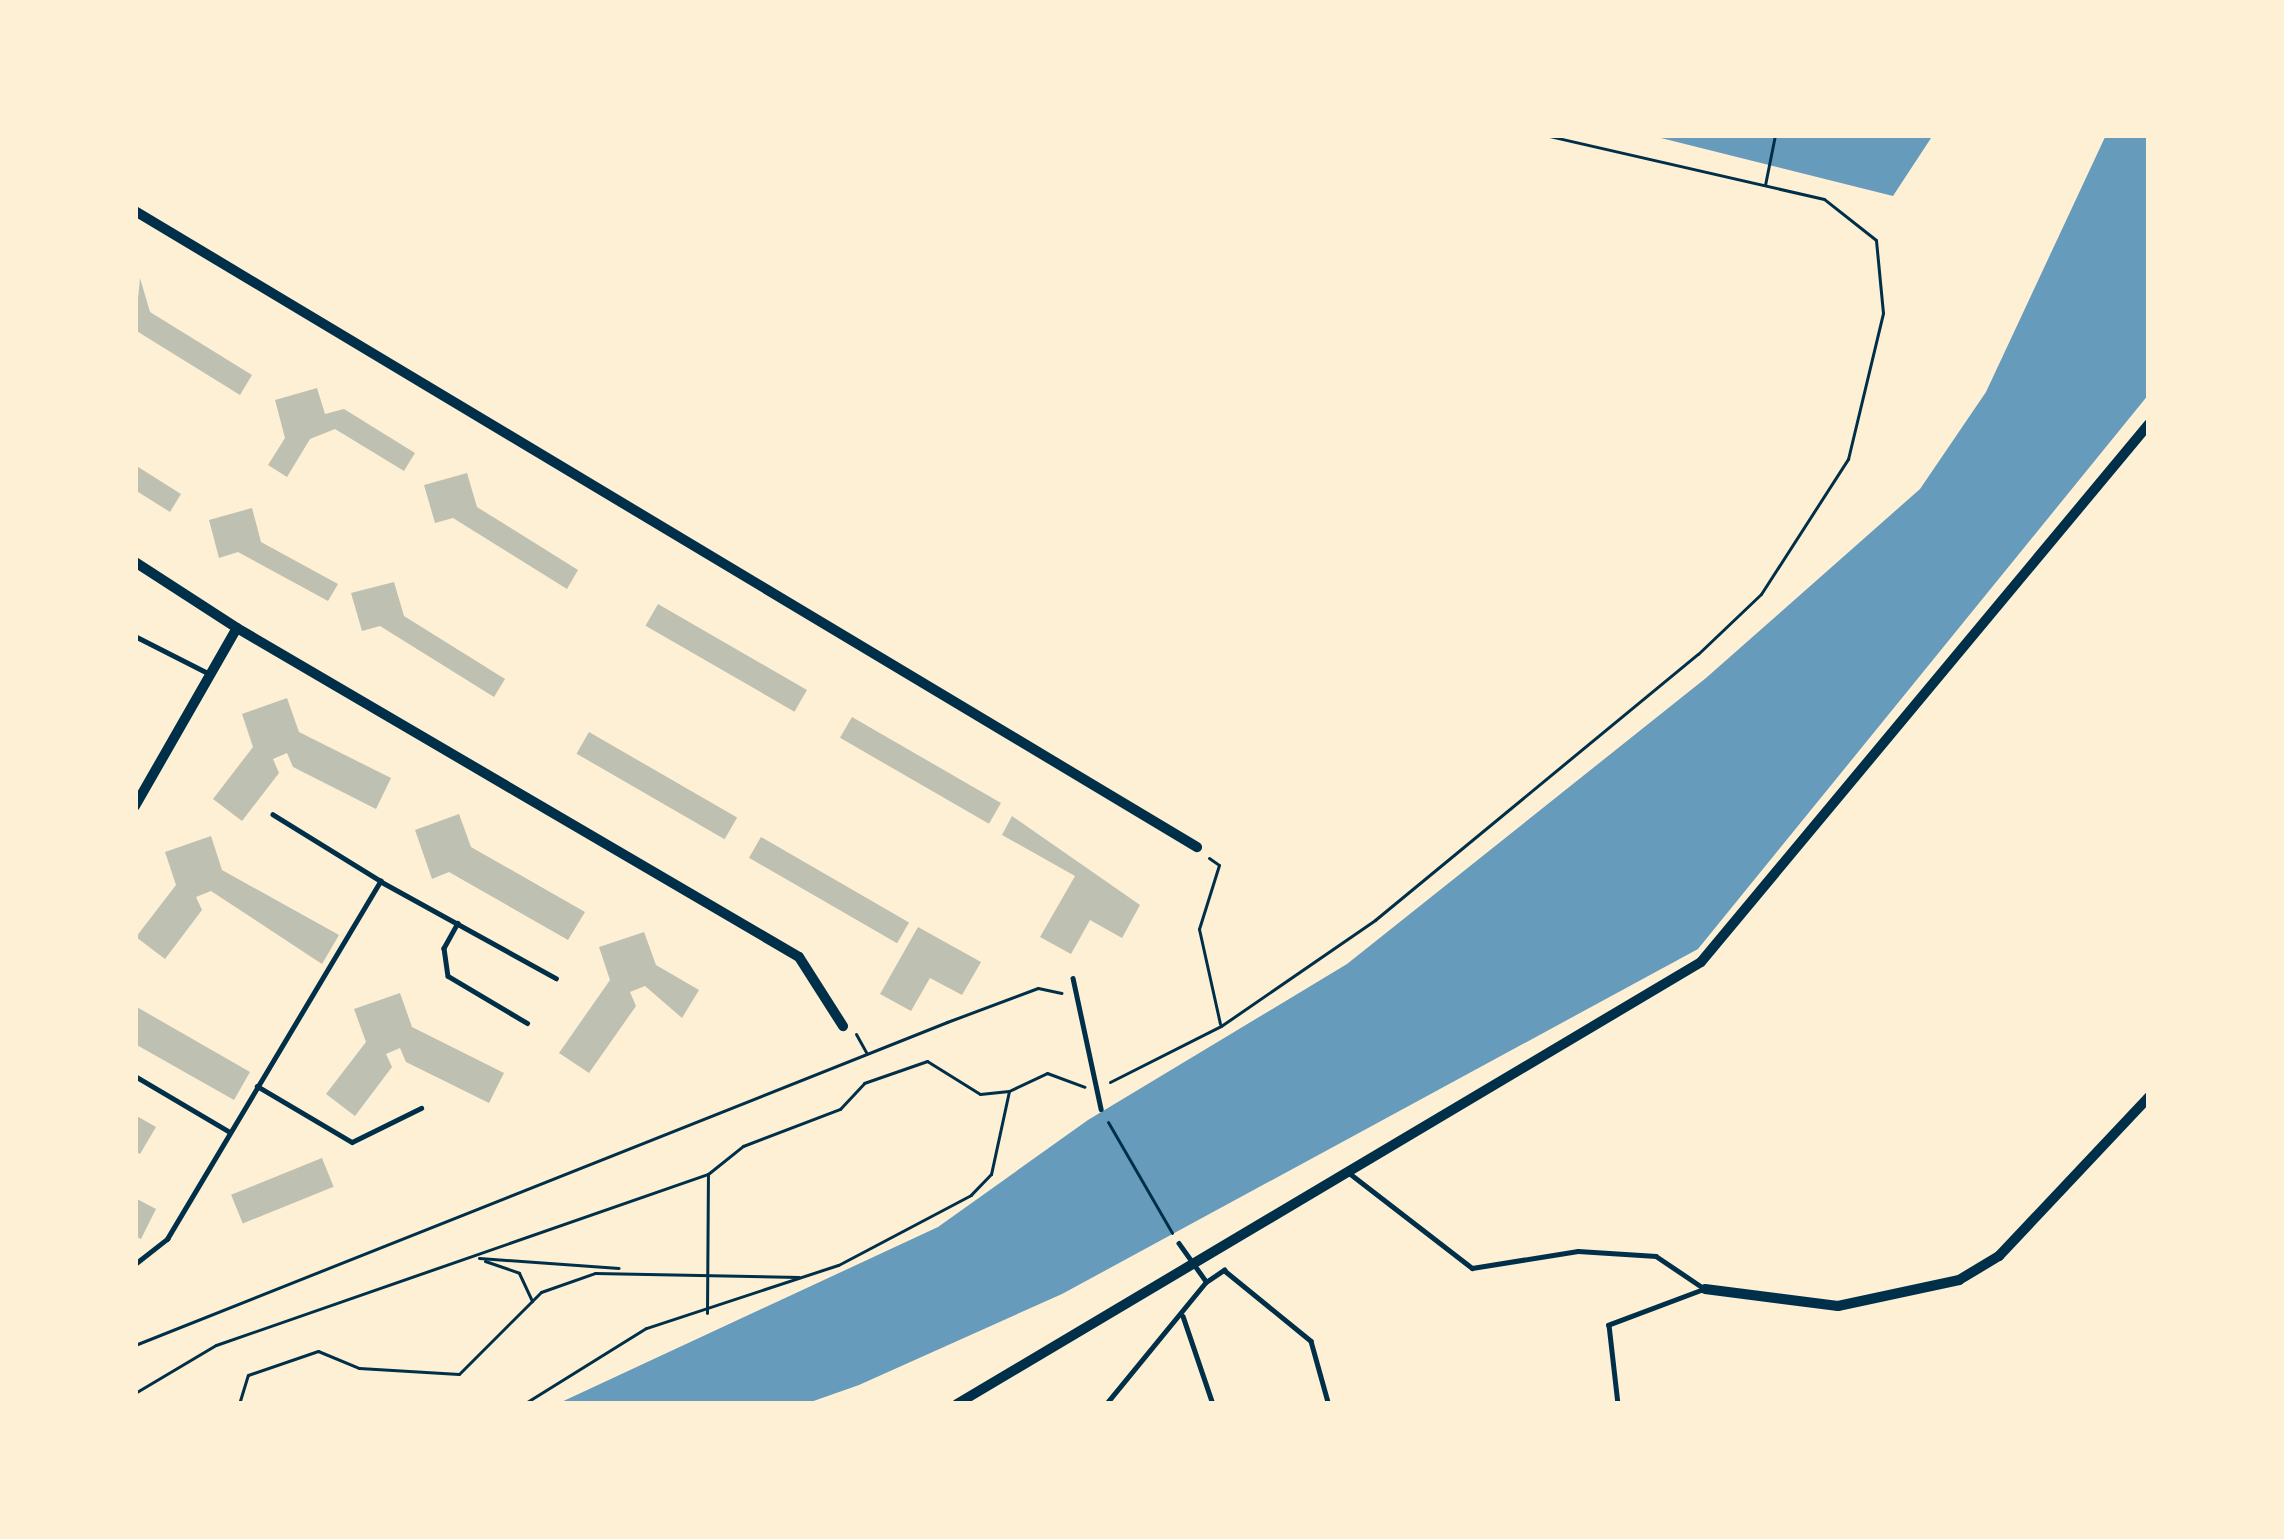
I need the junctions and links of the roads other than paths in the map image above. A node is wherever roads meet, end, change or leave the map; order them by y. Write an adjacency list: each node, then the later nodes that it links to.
1 (135, 211): 9 (street)
2 (2149, 424): 22 (street)
3 (135, 562): 4 (street)
4 (237, 628): 6 (street); 15 (street)
5 (135, 636): 6 (lane)
6 (210, 674): 7 (street)
7 (135, 806)
8 (273, 815): 10 (lane)
9 (1197, 848)
10 (380, 881): 11 (lane); 17 (lane)
11 (458, 923): 12 (lane); 14 (lane)
12 (556, 978)
13 (1073, 978): 20 (lane)
14 (527, 1022)
15 (843, 1026)
16 (135, 1076): 21 (lane)
17 (257, 1086): 19 (lane); 21 (lane)
18 (2149, 1097): 27 (street)
19 (421, 1108)
20 (1101, 1109)
21 (230, 1132): 25 (lane)
22 (1344, 1169): 24 (street); 27 (lane)
23 (1179, 1244): 24 (lane)
24 (1194, 1262): 26 (lane); 30 (street)
25 (135, 1264)
26 (1206, 1282): 28 (lane); 29 (lane)
27 (1705, 1289): 33 (lane)
28 (1184, 1316): 31 (lane); 32 (lane)
29 (1328, 1402)
30 (957, 1404)
31 (1106, 1404)
32 (1214, 1404)
33 (1618, 1404)

